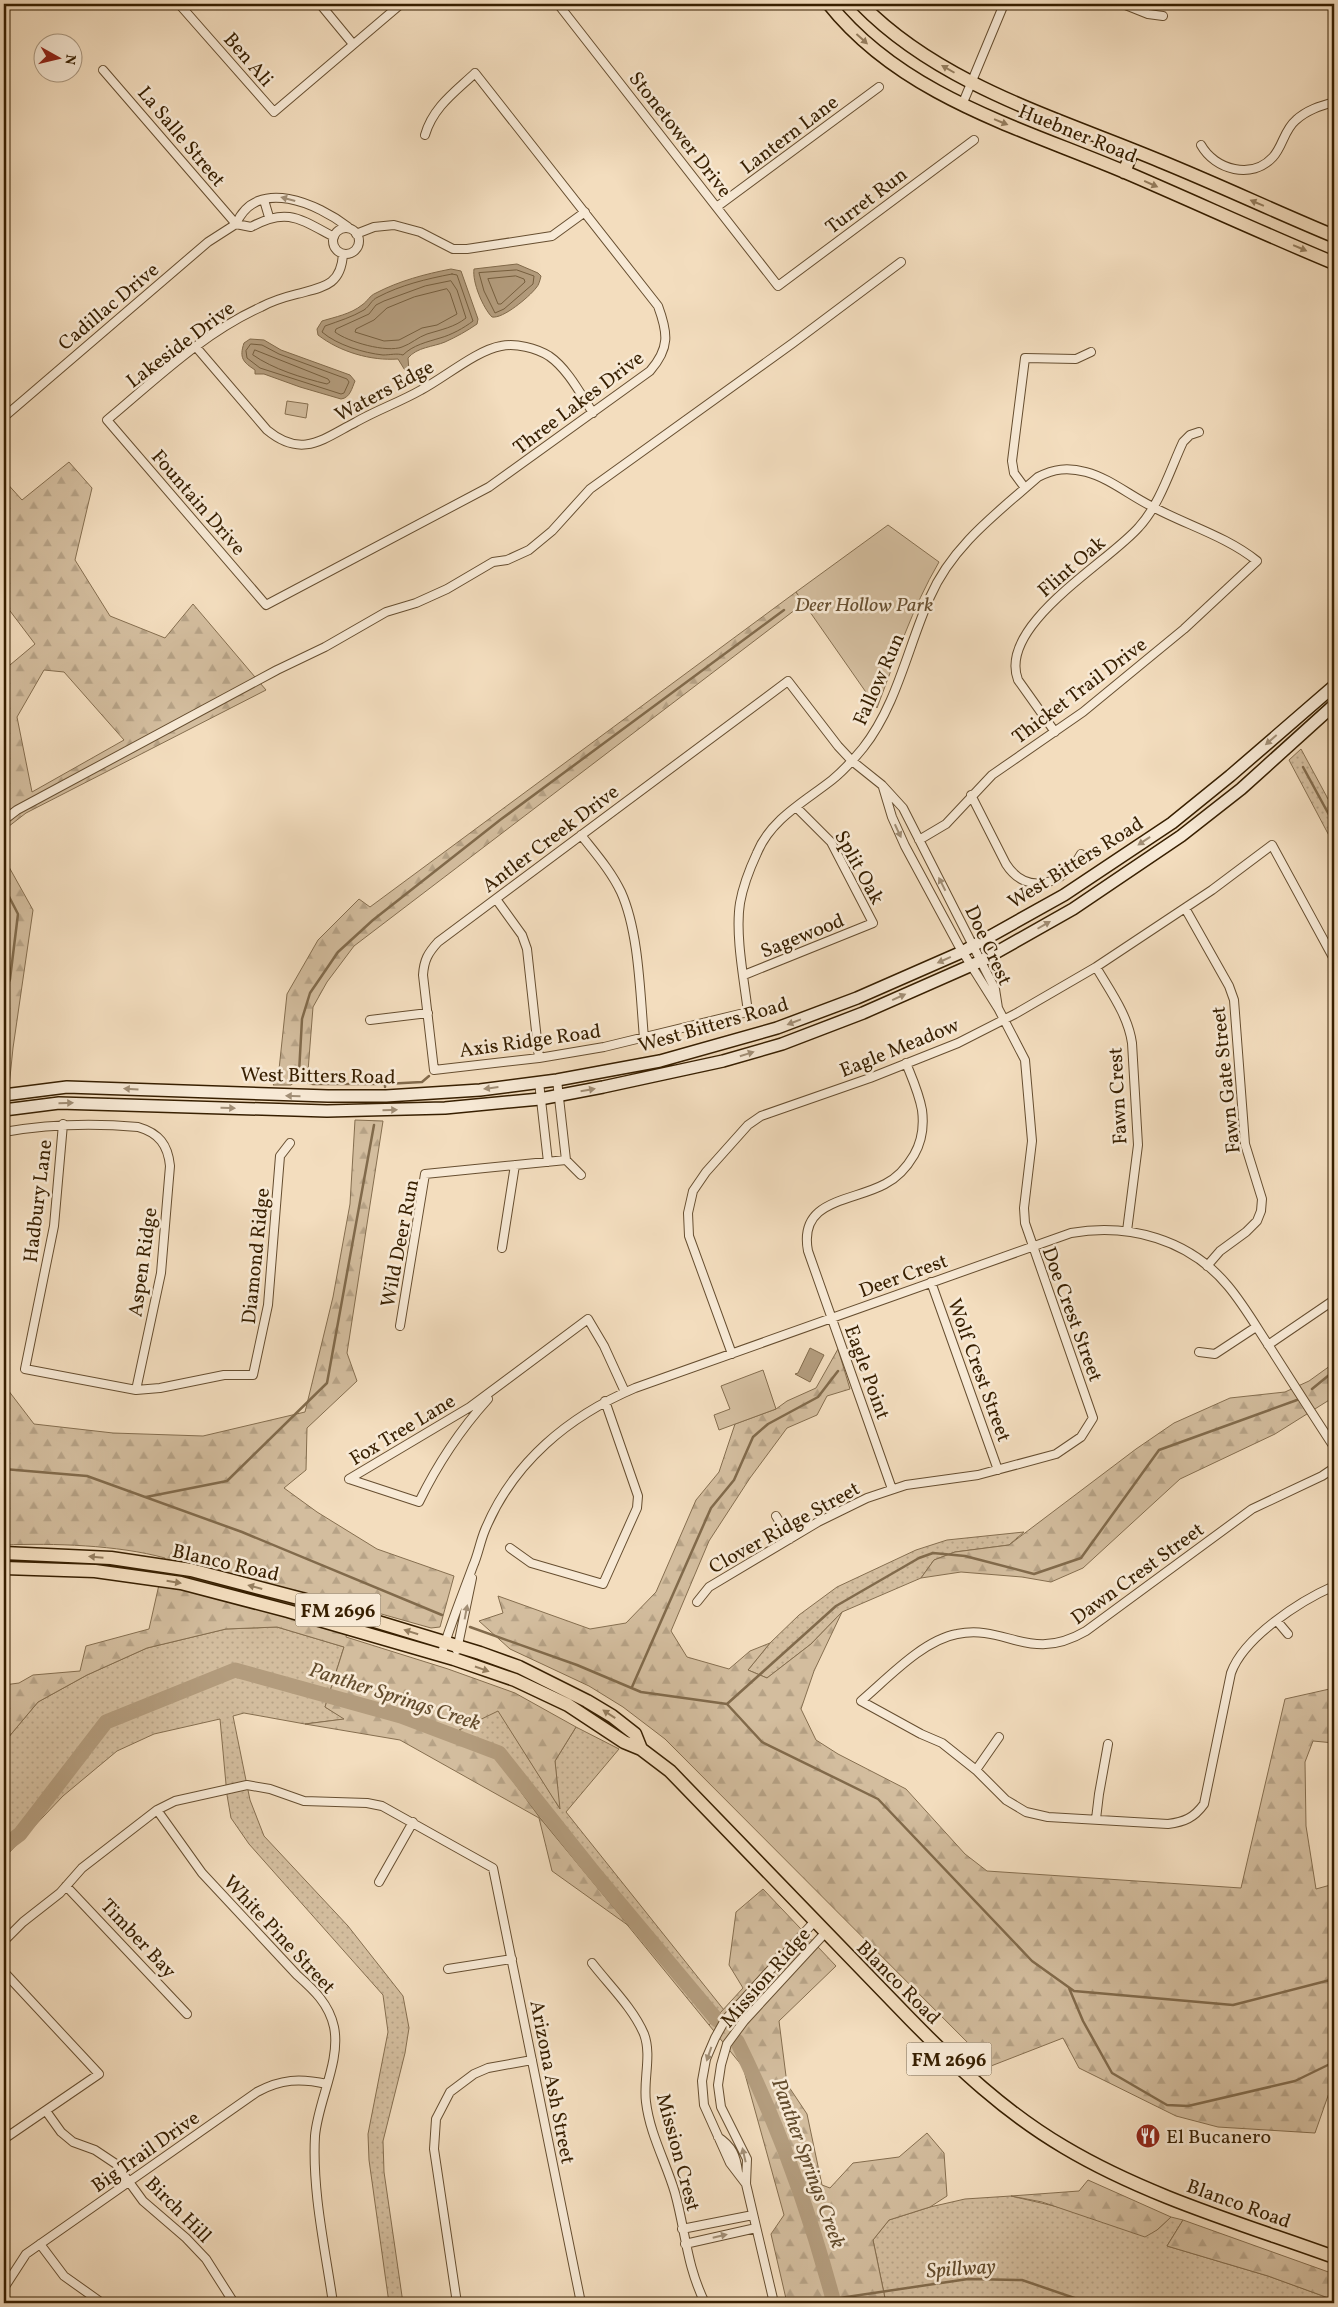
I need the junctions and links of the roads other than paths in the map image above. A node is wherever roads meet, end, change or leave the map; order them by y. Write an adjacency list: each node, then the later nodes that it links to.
1 (179, 4): 10 (street, Ben Ali)
2 (320, 4): 10 (street)
3 (401, 4): 10 (street)
4 (558, 4): 23 (street, Stonetower Drive)
5 (829, 4): 15 (main road, Huebner Road, one-way to 15)
6 (861, 4): 12 (main road, Huebner Road, one-way to 6)
7 (1004, 4): 12 (street)
8 (1123, 4): 9 (street)
9 (1163, 16)
10 (353, 44)
11 (103, 70): 27 (street, La Salle Street)
12 (972, 83): 15 (street); 19 (main road, Huebner Road)
13 (879, 87): 23 (street, Lantern Lane)
14 (1334, 102): 18 (street)
15 (962, 105): 20 (main road, Huebner Road, one-way to 20)
16 (425, 135): 24 (street, Three Lakes Drive)
17 (974, 140): 35 (street, Turret Run)
18 (1201, 145)
19 (1133, 150): 20 (main road); 30 (main road, Huebner Road, one-way to 19)
20 (1124, 172): 34 (main road, Huebner Road, one-way to 34)
21 (264, 200): 22 (street, one-way to 21); 25 (street); 27 (street)
22 (310, 206): 26 (street); 28 (street)
23 (718, 206): 35 (street, Stonetower Drive)
24 (585, 212): 29 (street); 38 (street, Three Lakes Drive)
25 (270, 217): 26 (street); 27 (street)
26 (304, 220): 31 (street)
27 (236, 224): 39 (street, Cadillac Drive)
28 (348, 227): 29 (street); 31 (street)
29 (356, 234): 32 (street)
30 (1334, 236)
31 (334, 237): 32 (street)
32 (343, 254): 36 (street, Lakeside Drive)
33 (901, 262): 54 (street)
34 (1334, 263)
35 (778, 286)
36 (196, 347): 38 (street, Waters Edge); 40 (street, Lakeside Drive)
37 (1091, 352): 42 (street)
38 (593, 413): 45 (street, Three Lakes Drive)
39 (4, 417)
40 (107, 420): 45 (street, Fountain Drive)
41 (1199, 432): 43 (street, Flint Oak)
42 (1025, 488): 43 (street, Fallow Run); 50 (street, Fallow Run)
43 (1152, 507): 44 (street, Fallow Run); 49 (street, Flint Oak)
44 (1257, 561): 49 (street, Thicket Trail Drive)
45 (266, 605)
46 (788, 681): 50 (street, Doe Crest); 55 (street, Antler Creek Drive)
47 (1332, 693): 61 (main road, West Bitters Road, one-way to 61)
48 (1334, 705): 64 (main road, West Bitters Road, one-way to 48)
49 (1055, 732): 52 (street, Thicket Trail Drive)
50 (852, 761): 51 (street, Doe Crest); 53 (street, Fallow Run)
51 (882, 785): 56 (street, Doe Crest); 62 (street, Doe Crest, one-way to 62)
52 (972, 795): 56 (street, Thicket Trail Drive); 57 (street)
53 (796, 807): 60 (street, Split Oak); 66 (street, Fallow Run)
54 (4, 820)
55 (581, 836): 58 (street, Antler Creek Drive); 72 (street)
56 (919, 840): 61 (street, Doe Crest, one-way to 56)
57 (1081, 854)
58 (496, 899): 69 (street, Antler Creek Drive); 73 (street)
59 (1185, 908): 63 (street, Eagle Meadow); 65 (street, Eagle Meadow); 98 (street, Fawn Gate Street)
60 (873, 923): 66 (street, Sagewood)
61 (973, 946): 62 (main road, West Bitters Road); 64 (street, Doe Crest)
62 (962, 952): 64 (street, Doe Crest); 76 (main road, West Bitters Road, one-way to 76)
63 (1334, 960)
64 (976, 964): 67 (street, Doe Crest); 80 (main road, West Bitters Road, one-way to 64)
65 (1096, 967): 70 (street, Eagle Meadow); 95 (street, Fawn Crest)
66 (744, 976): 68 (street, Fallow Run)
67 (998, 1008): 70 (street, Doe Crest Street)
68 (748, 1012): 72 (street, Axis Ridge Road)
69 (428, 1013): 71 (street); 75 (street, Antler Creek Drive)
70 (1004, 1018): 74 (street, Eagle Meadow); 96 (street, Doe Crest Street)
71 (370, 1020)
72 (644, 1038): 73 (street, Axis Ridge Road)
73 (539, 1058): 75 (street, Axis Ridge Road)
74 (906, 1062): 101 (street, Eagle Point); 106 (street, Eagle Meadow)
75 (434, 1070)
76 (557, 1080): 77 (main road, West Bitters Road); 80 (street)
77 (539, 1082): 81 (main road, West Bitters Road, one-way to 81); 82 (street)
78 (16, 1092): 79 (main road, West Bitters Road); 81 (main road, West Bitters Road, one-way to 78); 83 (main road)
79 (4, 1095)
80 (559, 1095): 82 (main road, West Bitters Road); 87 (street)
81 (328, 1096): 85 (main road)
82 (540, 1099): 85 (main road, West Bitters Road, one-way to 82); 89 (street)
83 (17, 1108): 84 (main road, West Bitters Road); 85 (main road, West Bitters Road, one-way to 85)
84 (4, 1110)
85 (327, 1111)
86 (64, 1124): 88 (street); 108 (street, Aspen Ridge); 108 (street, Hadbury Lane)
87 (562, 1131): 89 (street); 91 (street)
88 (4, 1132)
89 (544, 1133): 92 (street)
90 (290, 1143): 108 (street, Diamond Ridge)
91 (566, 1160): 92 (street, Wild Deer Run); 94 (street)
92 (548, 1162): 93 (street, Wild Deer Run)
93 (515, 1166): 97 (street); 102 (street, Wild Deer Run)
94 (581, 1175)
95 (1127, 1231): 96 (street, Deer Crest); 98 (street, Deer Crest)
96 (1032, 1246): 99 (street, Deer Crest); 113 (street, Doe Crest Street)
97 (502, 1248)
98 (1207, 1266): 103 (street, Deer Crest)
99 (931, 1282): 101 (street, Deer Crest); 113 (street, Wolf Crest Street)
100 (1334, 1300): 104 (street)
101 (831, 1318): 106 (street, Deer Crest); 114 (street, Eagle Point)
102 (400, 1326)
103 (1256, 1327): 104 (street, Deer Crest); 105 (street)
104 (1268, 1345): 111 (street, Deer Crest)
105 (1199, 1352)
106 (732, 1354): 109 (street, Deer Crest)
107 (502, 1385): 107 (street, Fox Tree Lane); 109 (street, Fox Tree Lane)
108 (136, 1390)
109 (625, 1392): 110 (street, Deer Crest)
110 (605, 1401): 117 (street); 120 (street, Deer Crest)
111 (1334, 1448)
112 (1334, 1468): 134 (street, Dawn Crest Street)
113 (998, 1470): 114 (street, Doe Crest Street)
114 (892, 1489): 116 (street, Clover Ridge Street)
115 (776, 1516): 116 (street)
116 (790, 1539): 124 (street, Clover Ridge Street)
117 (510, 1548)
118 (4, 1553): 119 (main road, Blanco Road / FM 2696, one-way to 118)
119 (143, 1563): 122 (main road); 127 (main road, Blanco Road / FM 2696, one-way to 119)
120 (474, 1564): 127 (street, Deer Crest); 128 (street, Deer Crest, one-way to 120)
121 (4, 1568): 122 (main road, Blanco Road / FM 2696)
122 (140, 1577): 129 (main road, Blanco Road / FM 2696, one-way to 129)
123 (1334, 1586): 125 (street, Dawn Crest Street)
124 (697, 1602)
125 (1277, 1622): 126 (street); 136 (street, Dawn Crest Street)
126 (1288, 1634)
127 (445, 1642): 128 (main road, Blanco Road / FM 2696); 129 (street, Deer Crest)
128 (458, 1647): 130 (street, Deer Crest); 133 (main road, Blanco Road / FM 2696, one-way to 128)
129 (440, 1656): 130 (main road, Blanco Road / FM 2696)
130 (454, 1660): 133 (main road, Blanco Road / FM 2696, one-way to 133)
131 (1000, 1737): 134 (street)
132 (1108, 1744): 136 (street)
133 (641, 1749): 140 (main road, Blanco Road / FM 2696)
134 (976, 1770): 136 (street, Dawn Crest Street)
135 (157, 1810): 137 (street); 139 (street); 151 (street, White Pine Street)
136 (1096, 1819)
137 (413, 1822): 138 (street); 143 (street, Arizona Ash Street)
138 (379, 1882)
139 (66, 1886): 142 (street); 149 (street, Timber Bay)
140 (814, 1922): 141 (main road, Blanco Road / FM 2696); 147 (street, Mission Ridge)
141 (825, 1933): 148 (street, Mission Ridge); 163 (main road, Blanco Road / FM 2696)
142 (4, 1942)
143 (512, 1959): 145 (street); 150 (street, Arizona Ash Street)
144 (592, 1963): 160 (street, Mission Crest)
145 (448, 1969)
146 (4, 1972): 152 (street)
147 (759, 1982): 148 (street); 155 (street, Mission Ridge, one-way to 155)
148 (770, 1992): 153 (street, Mission Ridge)
149 (187, 2014)
150 (532, 2060): 168 (street); 169 (street, Arizona Ash Street)
151 (326, 2084): 156 (street, Big Trail Drive); 167 (street, White Pine Street)
152 (46, 2111): 154 (street); 156 (street, Birch Hill)
153 (732, 2129): 155 (street); 157 (street, Mission Ridge, one-way to 153)
154 (5, 2135)
155 (718, 2137): 157 (street, Mission Ridge)
156 (130, 2182): 161 (street, Big Trail Drive); 166 (street, Birch Hill)
157 (746, 2184): 158 (street, Mission Ridge)
158 (753, 2215): 159 (street, Mission Ridge); 160 (street)
159 (756, 2228): 162 (street, one-way to 159); 171 (street, Mission Ridge)
160 (682, 2229): 162 (street, Mission Crest)
161 (40, 2244): 164 (street, Big Trail Drive); 165 (street)
162 (685, 2244): 170 (street, Mission Crest)
163 (1334, 2257)
164 (4, 2288)
165 (102, 2303)
166 (234, 2303)
167 (333, 2303)
168 (457, 2303)
169 (581, 2303)
170 (705, 2303)
171 (774, 2303)

